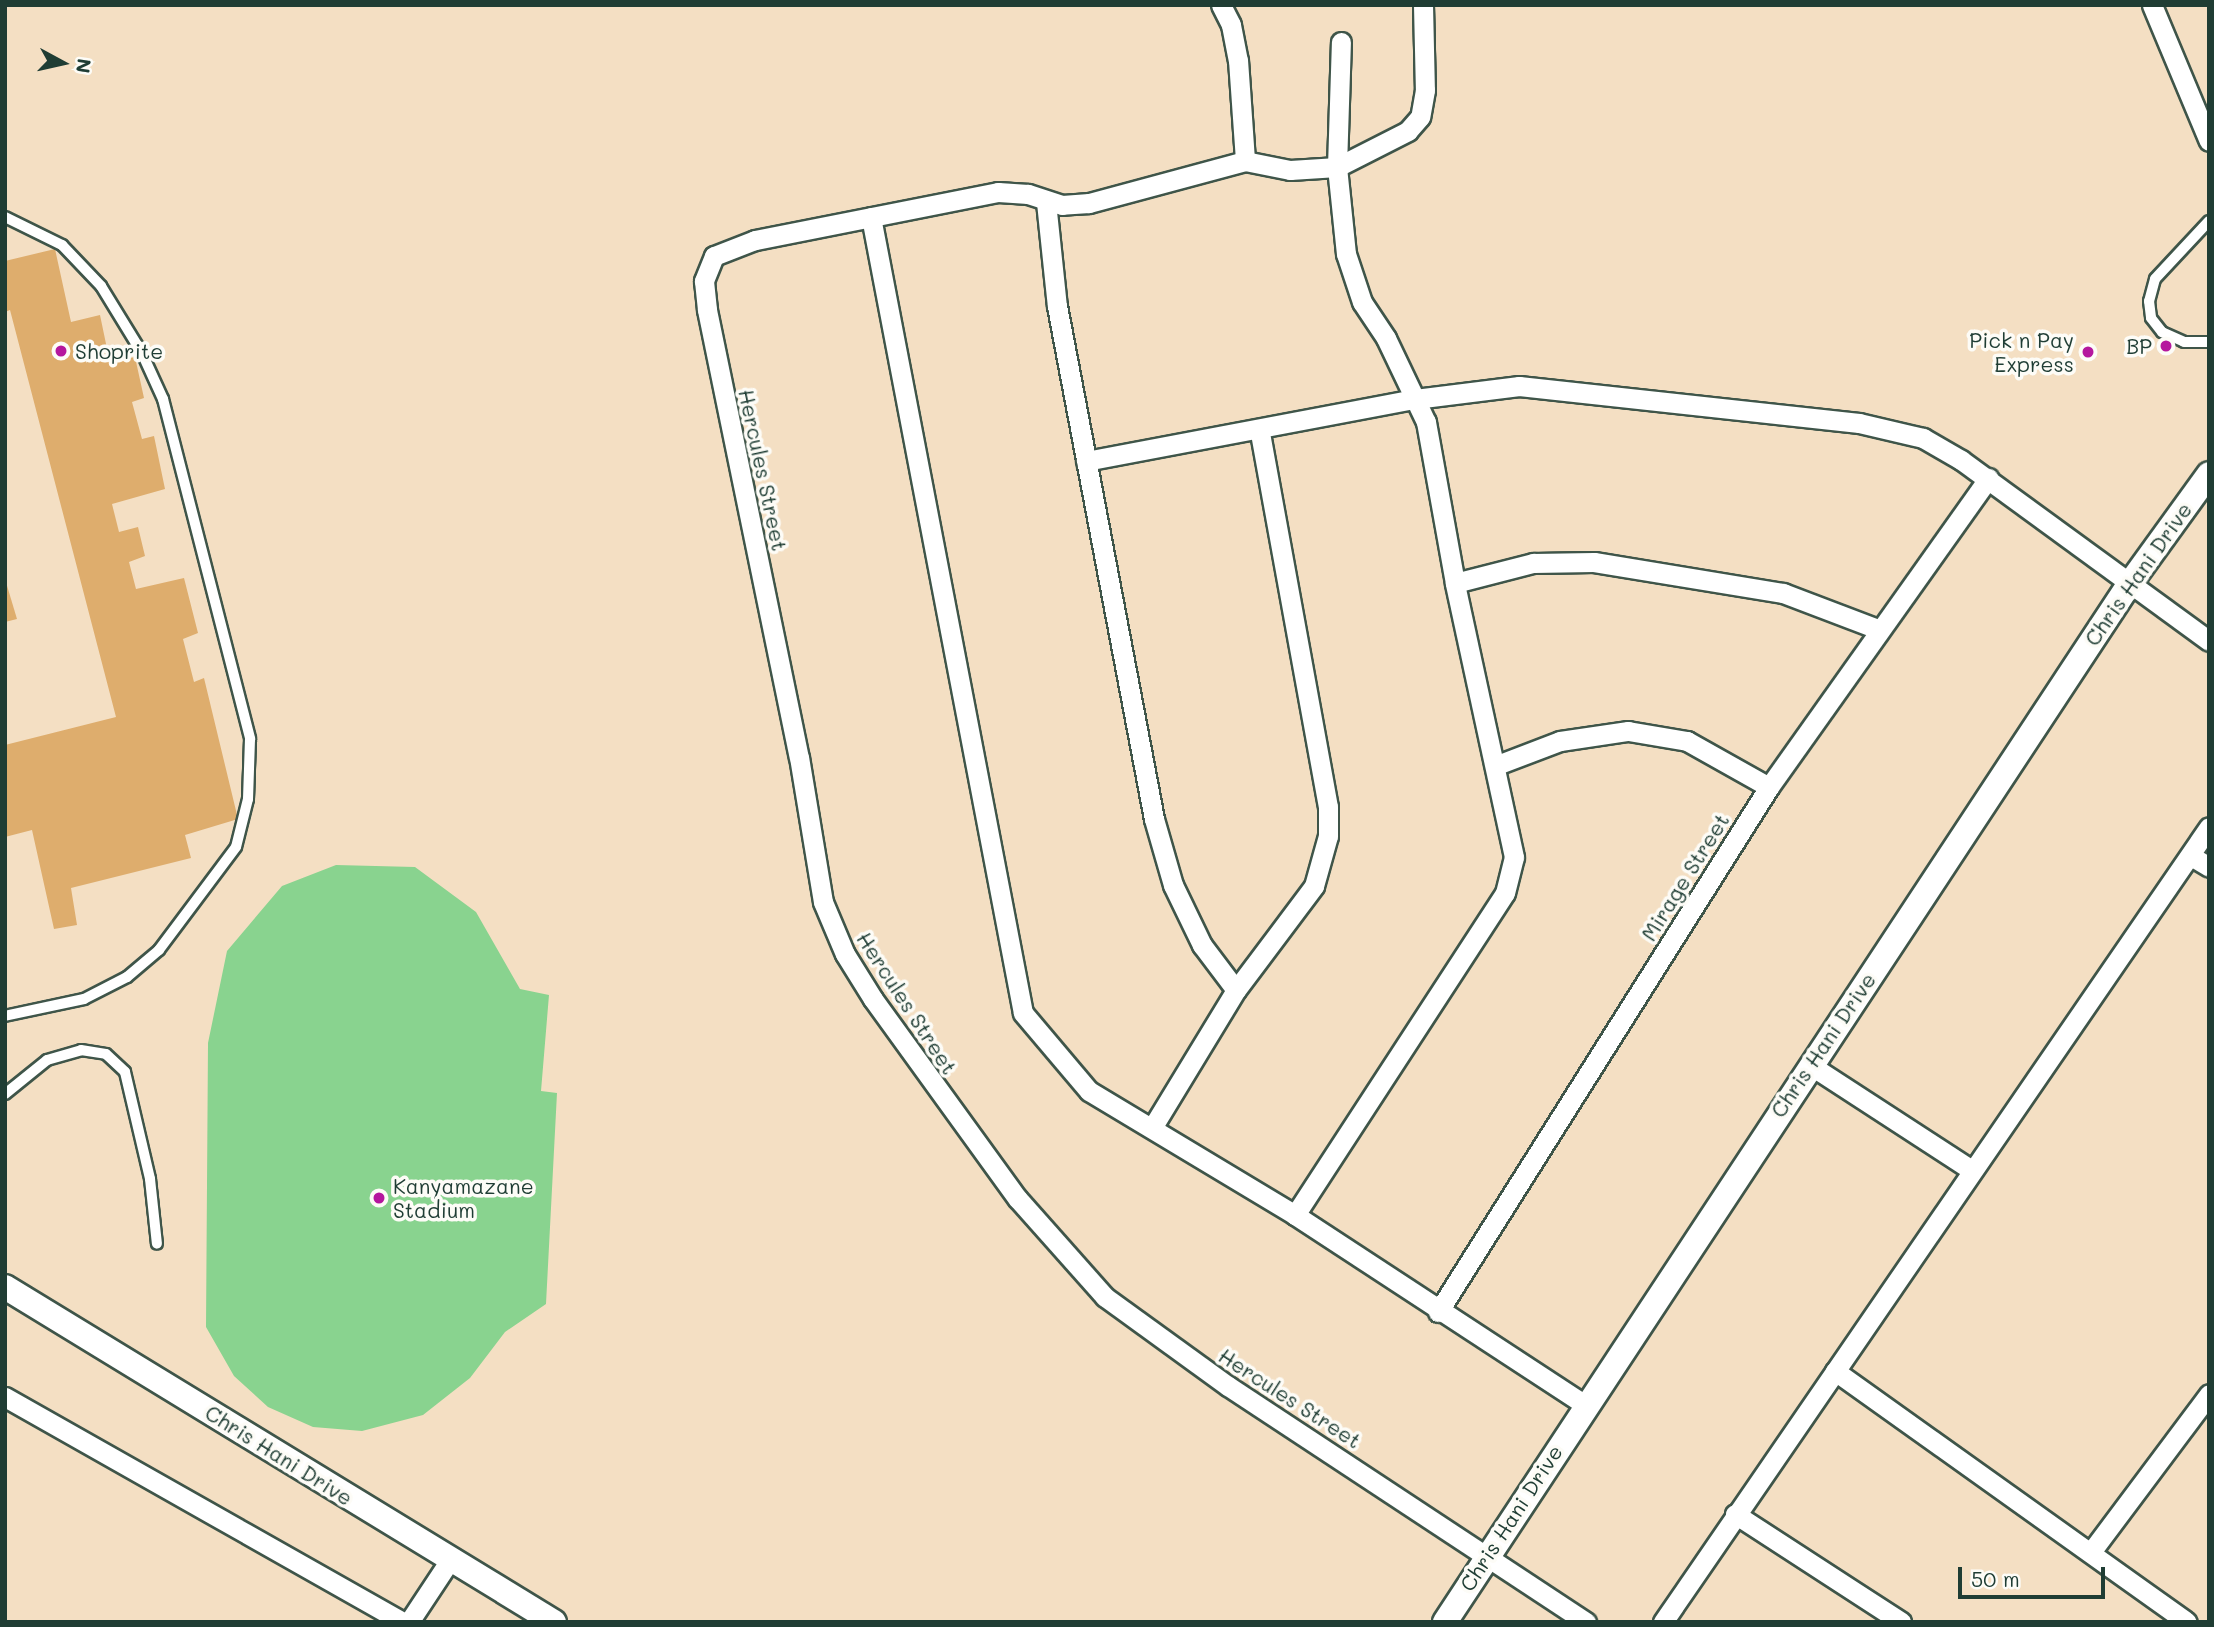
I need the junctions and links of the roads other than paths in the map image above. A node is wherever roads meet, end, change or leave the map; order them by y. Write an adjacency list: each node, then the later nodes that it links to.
1 (1221, 5): 6 (street)
2 (1423, 5): 7 (street)
3 (2152, 5): 5 (street)
4 (1341, 42): 7 (street)
5 (2209, 141)
6 (1245, 160): 7 (street); 8 (street, Hercules Street)
7 (1337, 167): 13 (street)
8 (1046, 202): 9 (street, Hercules Street); 15 (street)
9 (871, 217): 31 (street); 43 (street, Hercules Street)
10 (5, 218): 28 (lane)
11 (2209, 221): 12 (lane)
12 (2209, 342)
13 (1415, 399): 14 (street); 17 (street); 18 (street)
14 (1259, 429): 15 (street); 27 (street)
15 (1086, 461): 27 (street)
16 (2209, 474): 19 (street, Chris Hani Drive)
17 (1989, 478): 19 (street); 20 (street, Mirage Street)
18 (1455, 583): 20 (street); 22 (street)
19 (2128, 586): 21 (street); 29 (street, Chris Hani Drive)
20 (1878, 629): 23 (street, Mirage Street)
21 (2209, 641)
22 (1497, 765): 23 (street); 33 (street)
23 (1769, 787): 36 (street, Mirage Street)
24 (2209, 827): 25 (street)
25 (2191, 856): 26 (street); 32 (street)
26 (2209, 867)
27 (1236, 990): 31 (street)
28 (5, 1017)
29 (1810, 1065): 32 (street); 40 (street, Chris Hani Drive)
30 (5, 1094): 34 (lane)
31 (1152, 1128): 33 (street)
32 (1970, 1170): 37 (street)
33 (1295, 1215): 36 (street)
34 (158, 1244)
35 (5, 1287): 44 (street, Chris Hani Drive)
36 (1437, 1312): 40 (street)
37 (1835, 1371): 41 (street); 42 (street)
38 (2209, 1394): 42 (street)
39 (5, 1397): 45 (street)
40 (1584, 1404): 43 (street, Chris Hani Drive)
41 (1735, 1514): 50 (street); 51 (street)
42 (2091, 1552): 52 (street)
43 (1488, 1553): 48 (street, Chris Hani Drive); 49 (street, Hercules Street)
44 (450, 1560): 46 (street); 47 (street, Chris Hani Drive)
45 (402, 1622)
46 (409, 1622)
47 (554, 1622)
48 (1445, 1622)
49 (1586, 1622)
50 (1663, 1622)
51 (1901, 1622)
52 (2186, 1622)

